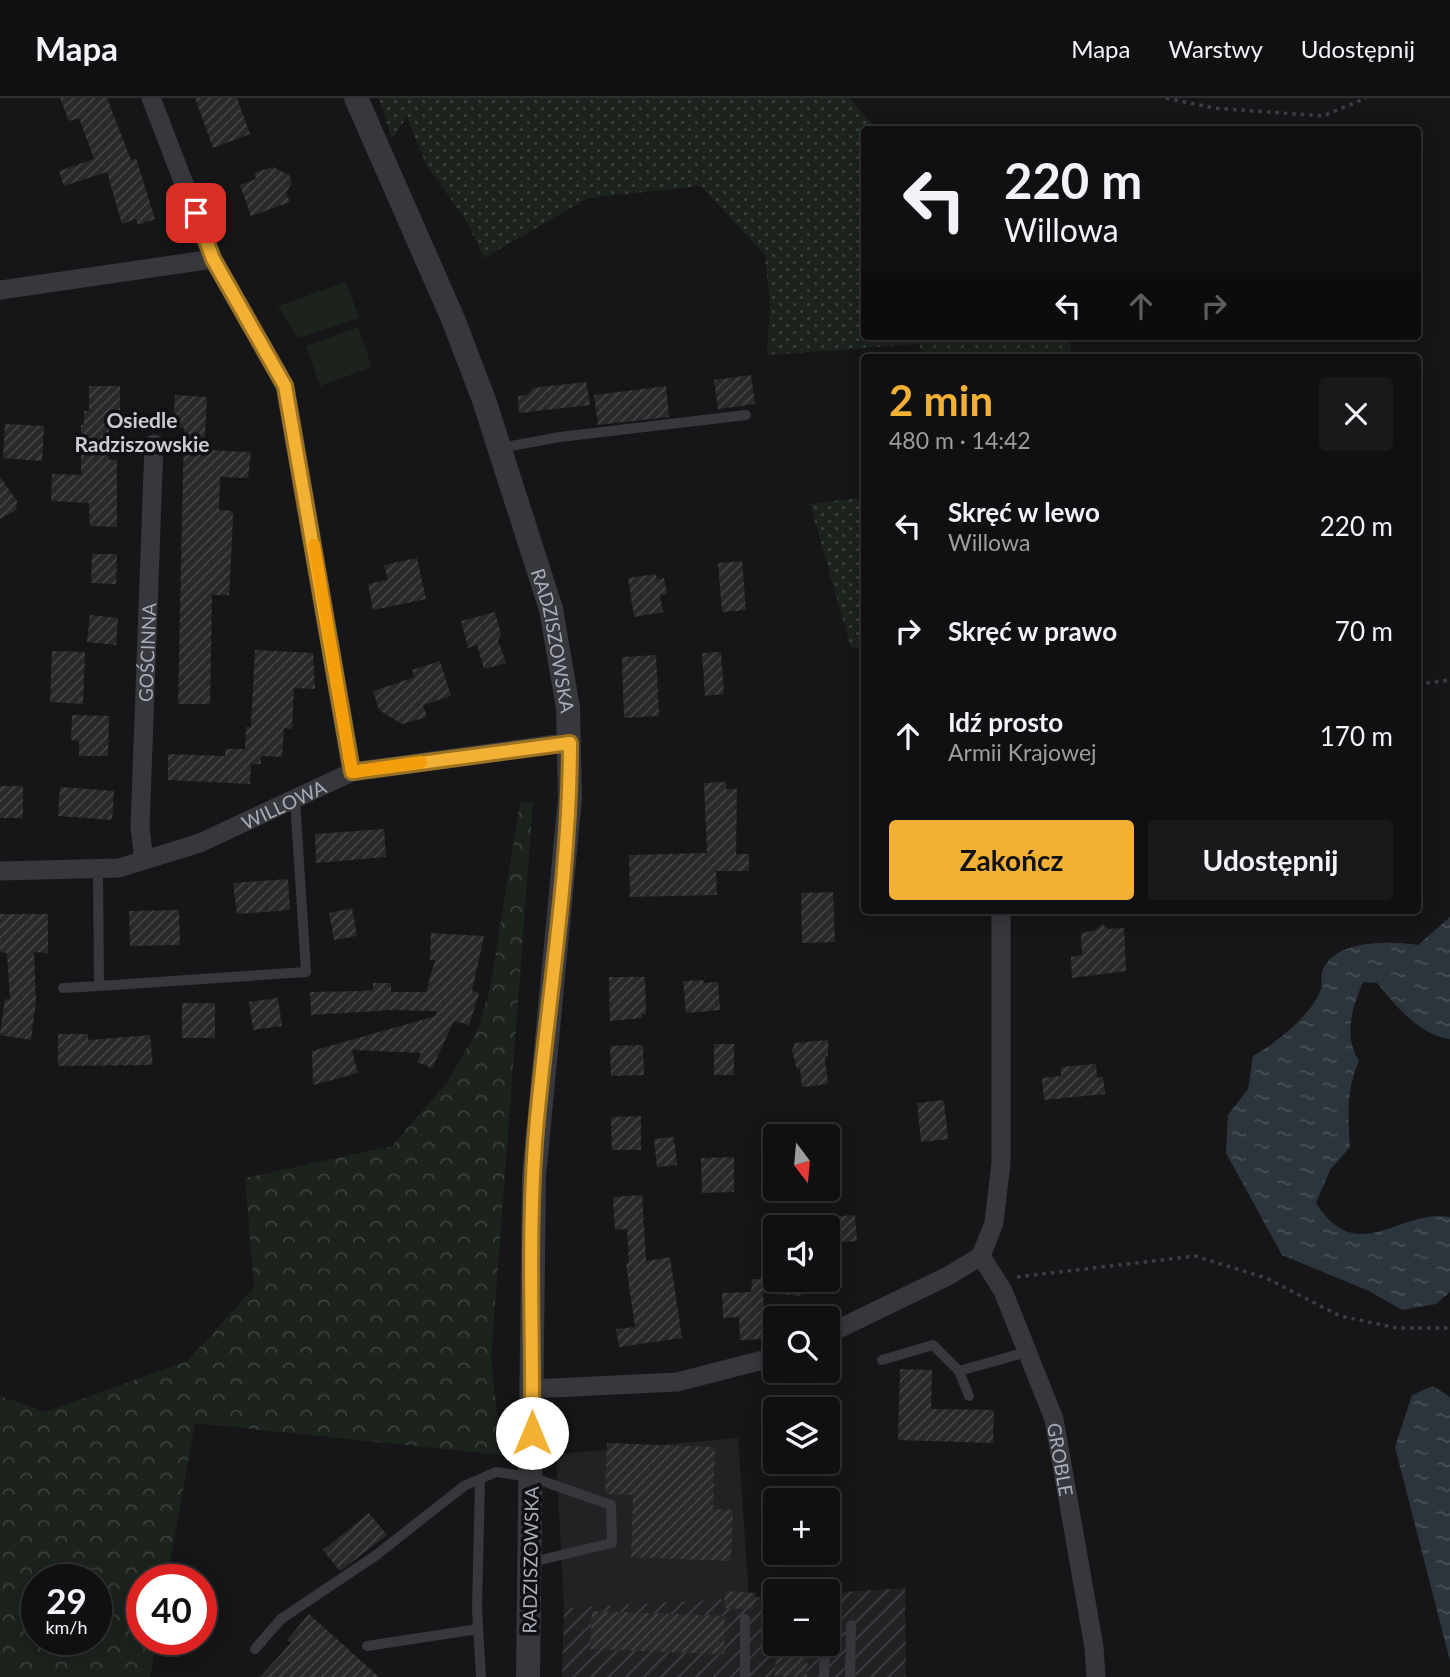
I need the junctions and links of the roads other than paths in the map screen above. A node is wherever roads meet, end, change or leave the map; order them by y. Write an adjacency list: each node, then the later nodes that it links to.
1 (151, 98): 3 (street)
2 (356, 98): 7 (street, RADZISZOWSKA)
3 (213, 259): 4 (street); 9 (street)
4 (0, 290)
5 (746, 415): 7 (lane)
6 (154, 444): 11 (street, GOŚCINNA)
7 (500, 449): 8 (street, RADZISZOWSKA)
8 (570, 743): 9 (street, WILLOWA); 23 (street, RADZISZOWSKA)
9 (352, 772): 10 (street, WILLOWA)
10 (295, 799): 11 (street, WILLOWA); 15 (lane)
11 (144, 860): 12 (street, WILLOWA)
12 (98, 868): 13 (street, WILLOWA); 15 (lane)
13 (0, 871)
14 (1001, 914): 17 (street)
15 (99, 986): 16 (lane)
16 (63, 988)
17 (981, 1256): 18 (street); 19 (street, GROBLE)
18 (840, 1328)
19 (1027, 1352): 22 (lane); 39 (street, GROBLE)
20 (763, 1360): 23 (street)
21 (882, 1360): 22 (lane)
22 (959, 1371): 24 (lane)
23 (532, 1389): 25 (street, RADZISZOWSKA)
24 (969, 1396)
25 (531, 1477): 26 (lane); 27 (street, RADZISZOWSKA); 27 (lane)
26 (480, 1480): 30 (lane); 32 (lane)
27 (531, 1562): 35 (street, RADZISZOWSKA)
28 (745, 1619): 36 (lane)
29 (851, 1625): 38 (lane)
30 (478, 1629): 31 (lane); 34 (lane)
31 (367, 1646)
32 (255, 1649)
33 (825, 1656): 37 (lane)
34 (481, 1677)
35 (528, 1677)
36 (745, 1677)
37 (824, 1677)
38 (850, 1677)
39 (1096, 1677)

